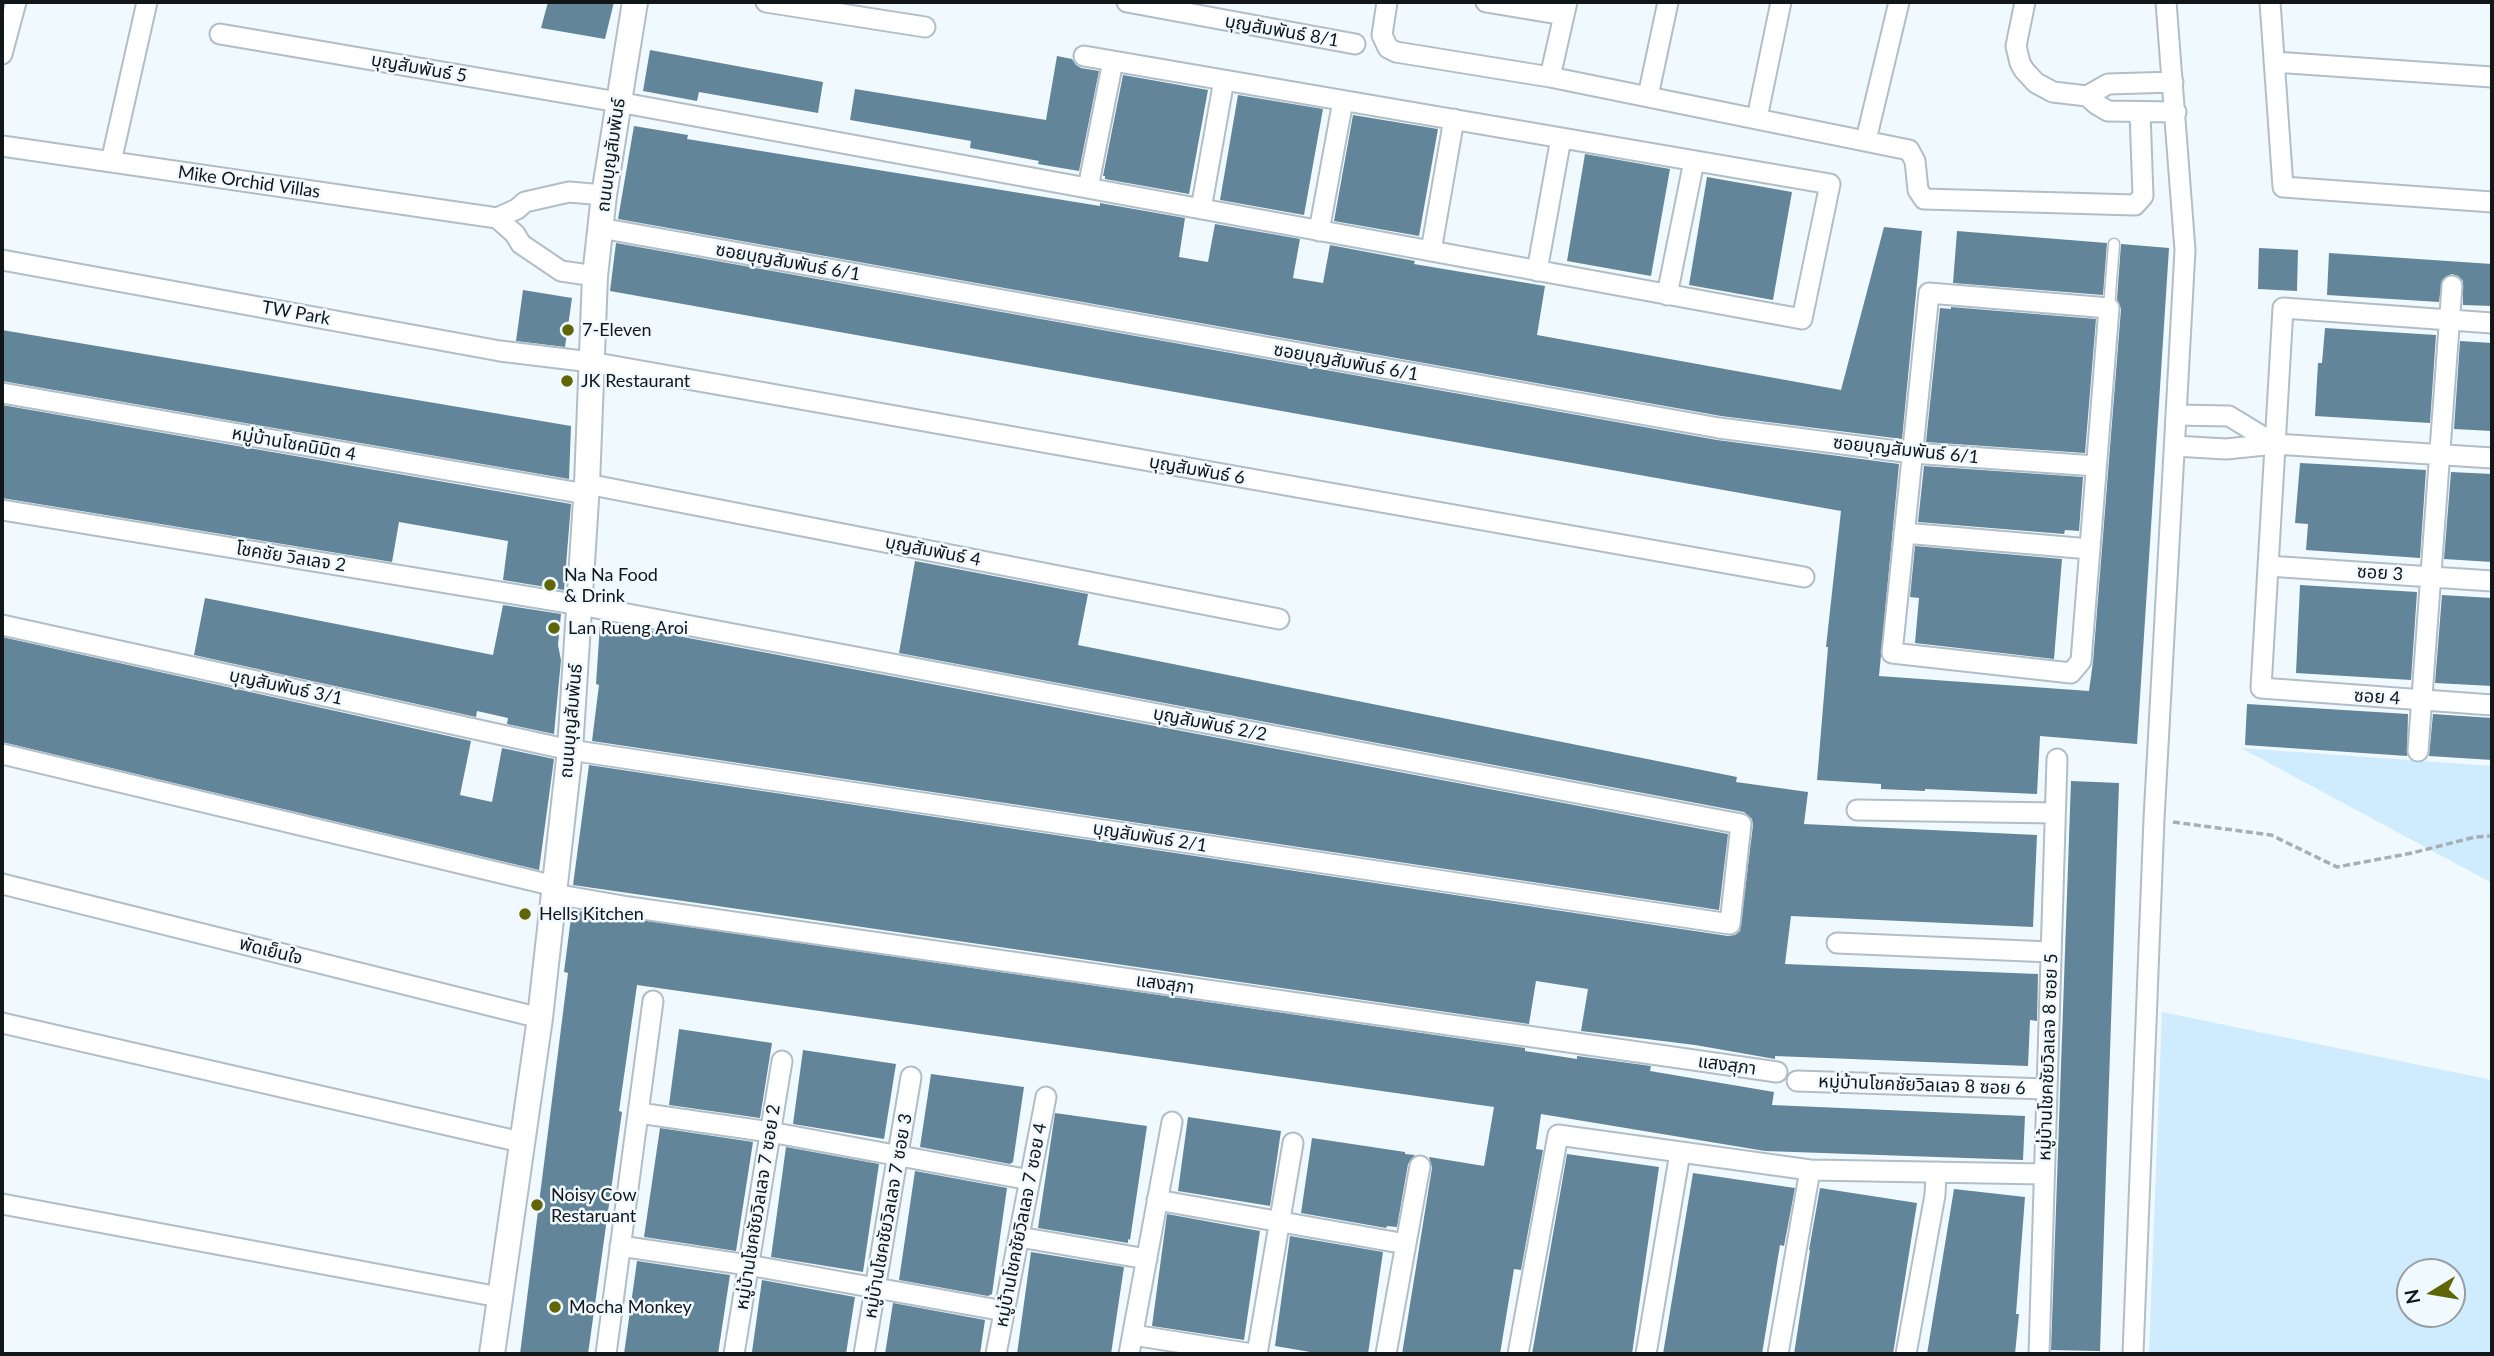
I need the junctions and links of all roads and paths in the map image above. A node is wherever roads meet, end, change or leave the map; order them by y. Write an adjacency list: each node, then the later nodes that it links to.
1 (16, 2): 18 (street)
2 (147, 2): 38 (street)
3 (635, 2): 29 (street, ถนนบุญสัมพันธ์)
4 (766, 2): 15 (street)
5 (1127, 2): 17 (street, บุญสัมพันธ์ 8/1)
6 (1387, 2): 22 (street)
7 (1486, 2): 14 (street)
8 (1668, 2): 26 (street)
9 (1781, 2): 32 (street)
10 (1899, 2): 35 (street)
11 (2025, 2): 27 (street)
12 (2166, 2): 25 (street)
13 (2270, 2): 21 (street)
14 (1565, 9): 22 (street)
15 (925, 27)
16 (220, 34): 29 (street, บุญสัมพันธ์ 5)
17 (1355, 44)
18 (2, 54)
19 (1084, 56): 20 (street)
20 (1113, 61): 24 (street); 39 (street)
21 (2274, 62): 23 (street); 41 (street)
22 (1550, 77): 26 (street)
23 (2492, 77)
24 (1224, 80): 28 (street); 42 (street)
25 (2173, 82): 27 (street); 31 (street)
26 (1648, 96): 32 (street)
27 (2087, 96): 30 (street)
28 (1343, 101): 33 (street); 45 (street)
29 (618, 102): 39 (street, บุญสัมพันธ์ 5); 40 (street, ถนนบุญสัมพันธ์)
30 (2140, 112): 31 (street); 35 (street)
31 (2176, 112): 58 (street)
32 (1757, 118): 35 (street)
33 (1454, 120): 34 (street); 47 (street)
34 (1561, 138): 37 (street); 49 (street)
35 (1866, 140)
36 (2, 146): 38 (street, Mike Orchid Villas)
37 (1694, 161): 52 (street); 52 (street, บุญสัมพันธ์ 5)
38 (111, 162): 43 (street, Mike Orchid Villas)
39 (1088, 188): 42 (street, บุญสัมพันธ์ 5)
40 (604, 195): 43 (street); 44 (street, ถนนบุญสัมพันธ์)
41 (2492, 202)
42 (1200, 209): 45 (street, บุญสัมพันธ์ 5)
43 (497, 218): 50 (street)
44 (600, 229): 50 (street, ถนนบุญสัมพันธ์); 61 (street, ซอยบุญสัมพันธ์ 6/1)
45 (1319, 231): 47 (street, บุญสัมพันธ์ 5)
46 (2114, 244): 53 (lane)
47 (1431, 251): 49 (street, บุญสัมพันธ์ 5)
48 (2, 260): 56 (street, TW Park)
49 (1537, 271): 52 (street, บุญสัมพันธ์ 5)
50 (595, 276): 56 (street, ถนนบุญสัมพันธ์)
51 (2452, 286): 54 (street)
52 (1667, 295)
53 (2109, 308): 61 (street); 64 (street)
54 (2449, 320): 55 (street); 59 (street); 62 (street)
55 (2492, 323)
56 (591, 362): 65 (street, ถนนบุญสัมพันธ์); 70 (street, บุญสัมพันธ์ 6)
57 (2, 393): 65 (street, หมู่บ้านโชคนิมิต 4)
58 (2176, 415): 59 (street); 60 (street)
59 (2275, 444): 60 (street); 62 (street); 69 (street)
60 (2175, 446): 84 (street)
61 (1912, 453): 64 (street, ซอยบุญสัมพันธ์ 6/1); 67 (street)
62 (2440, 455): 63 (street); 71 (street)
63 (2492, 458)
64 (2096, 466): 68 (street)
65 (587, 489): 73 (street, ถนนบุญสัมพันธ์); 74 (street, บุญสัมพันธ์ 4)
66 (2, 510): 73 (street, โชคชัย วิลเลจ 2)
67 (1904, 533): 68 (street); 68 (street)
68 (2090, 549)
69 (2268, 566): 71 (street, ซอย 3); 76 (street, ซอย 4)
70 (1804, 577)
71 (2430, 577): 72 (street, ซอย 3); 76 (street)
72 (2492, 582)
73 (580, 606): 78 (street, ถนนบุญสัมพันธ์); 88 (street, บุญสัมพันธ์ 2/2)
74 (1279, 619)
75 (2, 625): 78 (street, บุญสัมพันธ์ 3/1)
76 (2421, 700): 77 (street, ซอย 4); 79 (street)
77 (2492, 705)
78 (570, 750): 87 (street, ถนนบุญสัมพันธ์); 88 (street, บุญสัมพันธ์ 2/1)
79 (2418, 751)
80 (2, 754): 87 (street, แสงสุภา)
81 (2057, 759): 83 (street, หมู่บ้านโชคชัยวิลเลจ 8 ซอย 5)
82 (1857, 810): 83 (street)
83 (2055, 813): 90 (street, หมู่บ้านโชคชัยวิลเลจ 8 ซอย 5)
84 (2154, 819): 85 (path); 136 (street)
85 (2492, 836)
86 (2, 884): 92 (street, พัดเย็นใจ)
87 (554, 890): 92 (street, ถนนบุญสัมพันธ์); 95 (street, แสงสุภา)
88 (1730, 924)
89 (1837, 943): 90 (street)
90 (2051, 952): 98 (street, หมู่บ้านโชคชัยวิลเลจ 8 ซอย 5)
91 (653, 1002): 100 (street)
92 (540, 1017): 103 (street, ถนนบุญสัมพันธ์)
93 (2, 1023): 103 (street)
94 (782, 1061): 102 (street, หมู่บ้านโชคชัยวิลเลจ 7 ซอย 2)
95 (1777, 1072)
96 (911, 1077): 106 (street, หมู่บ้านโชคชัยวิลเลจ 7 ซอย 3)
97 (1797, 1081): 98 (street, หมู่บ้านโชคชัยวิลเลจ 8 ซอย 6)
98 (2047, 1089): 110 (street, หมู่บ้านโชคชัยวิลเลจ 8 ซอย 5)
99 (1046, 1097): 111 (street, หมู่บ้านโชคชัยวิลเลจ 7 ซอย 4)
100 (639, 1113): 102 (street); 117 (street)
101 (1172, 1122): 112 (street)
102 (770, 1132): 106 (street); 119 (street, หมู่บ้านโชคชัยวิลเลจ 7 ซอย 2)
103 (521, 1142): 121 (street, ถนนบุญสัมพันธ์)
104 (1293, 1143): 114 (street)
105 (1680, 1153): 108 (street); 131 (street); 132 (street)
106 (899, 1155): 111 (street); 120 (street, หมู่บ้านโชคชัยวิลเลจ 7 ซอย 3)
107 (1420, 1166): 116 (street)
108 (1810, 1170): 109 (street); 133 (street)
109 (1936, 1172): 110 (street); 134 (street)
110 (2044, 1174): 135 (street, หมู่บ้านโชคชัยวิลเลจ 8 ซอย 5)
111 (1030, 1180): 115 (street, หมู่บ้านโชคชัยวิลเลจ 7 ซอย 4)
112 (1157, 1200): 114 (street); 118 (street)
113 (2, 1204): 121 (street)
114 (1280, 1220): 116 (street); 129 (street)
115 (1019, 1237): 118 (street); 122 (street, หมู่บ้านโชคชัยวิลเลจ 7 ซอย 4)
116 (1406, 1244): 130 (street)
117 (621, 1246): 119 (street); 125 (street)
118 (1147, 1259): 123 (street)
119 (748, 1265): 120 (street); 126 (street, หมู่บ้านโชคชัยวิลเลจ 7 ซอย 2)
120 (875, 1289): 122 (street); 127 (street, หมู่บ้านโชคชัยวิลเลจ 7 ซอย 3)
121 (499, 1297): 124 (street, ถนนบุญสัมพันธ์)
122 (1004, 1311): 128 (street, หมู่บ้านโชคชัยวิลเลจ 7 ซอย 4)
123 (1131, 1345): 129 (street)
124 (492, 1354)
125 (606, 1354)
126 (734, 1354)
127 (864, 1354)
128 (996, 1354)
129 (1255, 1354)
130 (1386, 1354)
131 (1518, 1354)
132 (1646, 1354)
133 (1778, 1354)
134 (1906, 1354)
135 (2039, 1354)
136 (2133, 1354)

